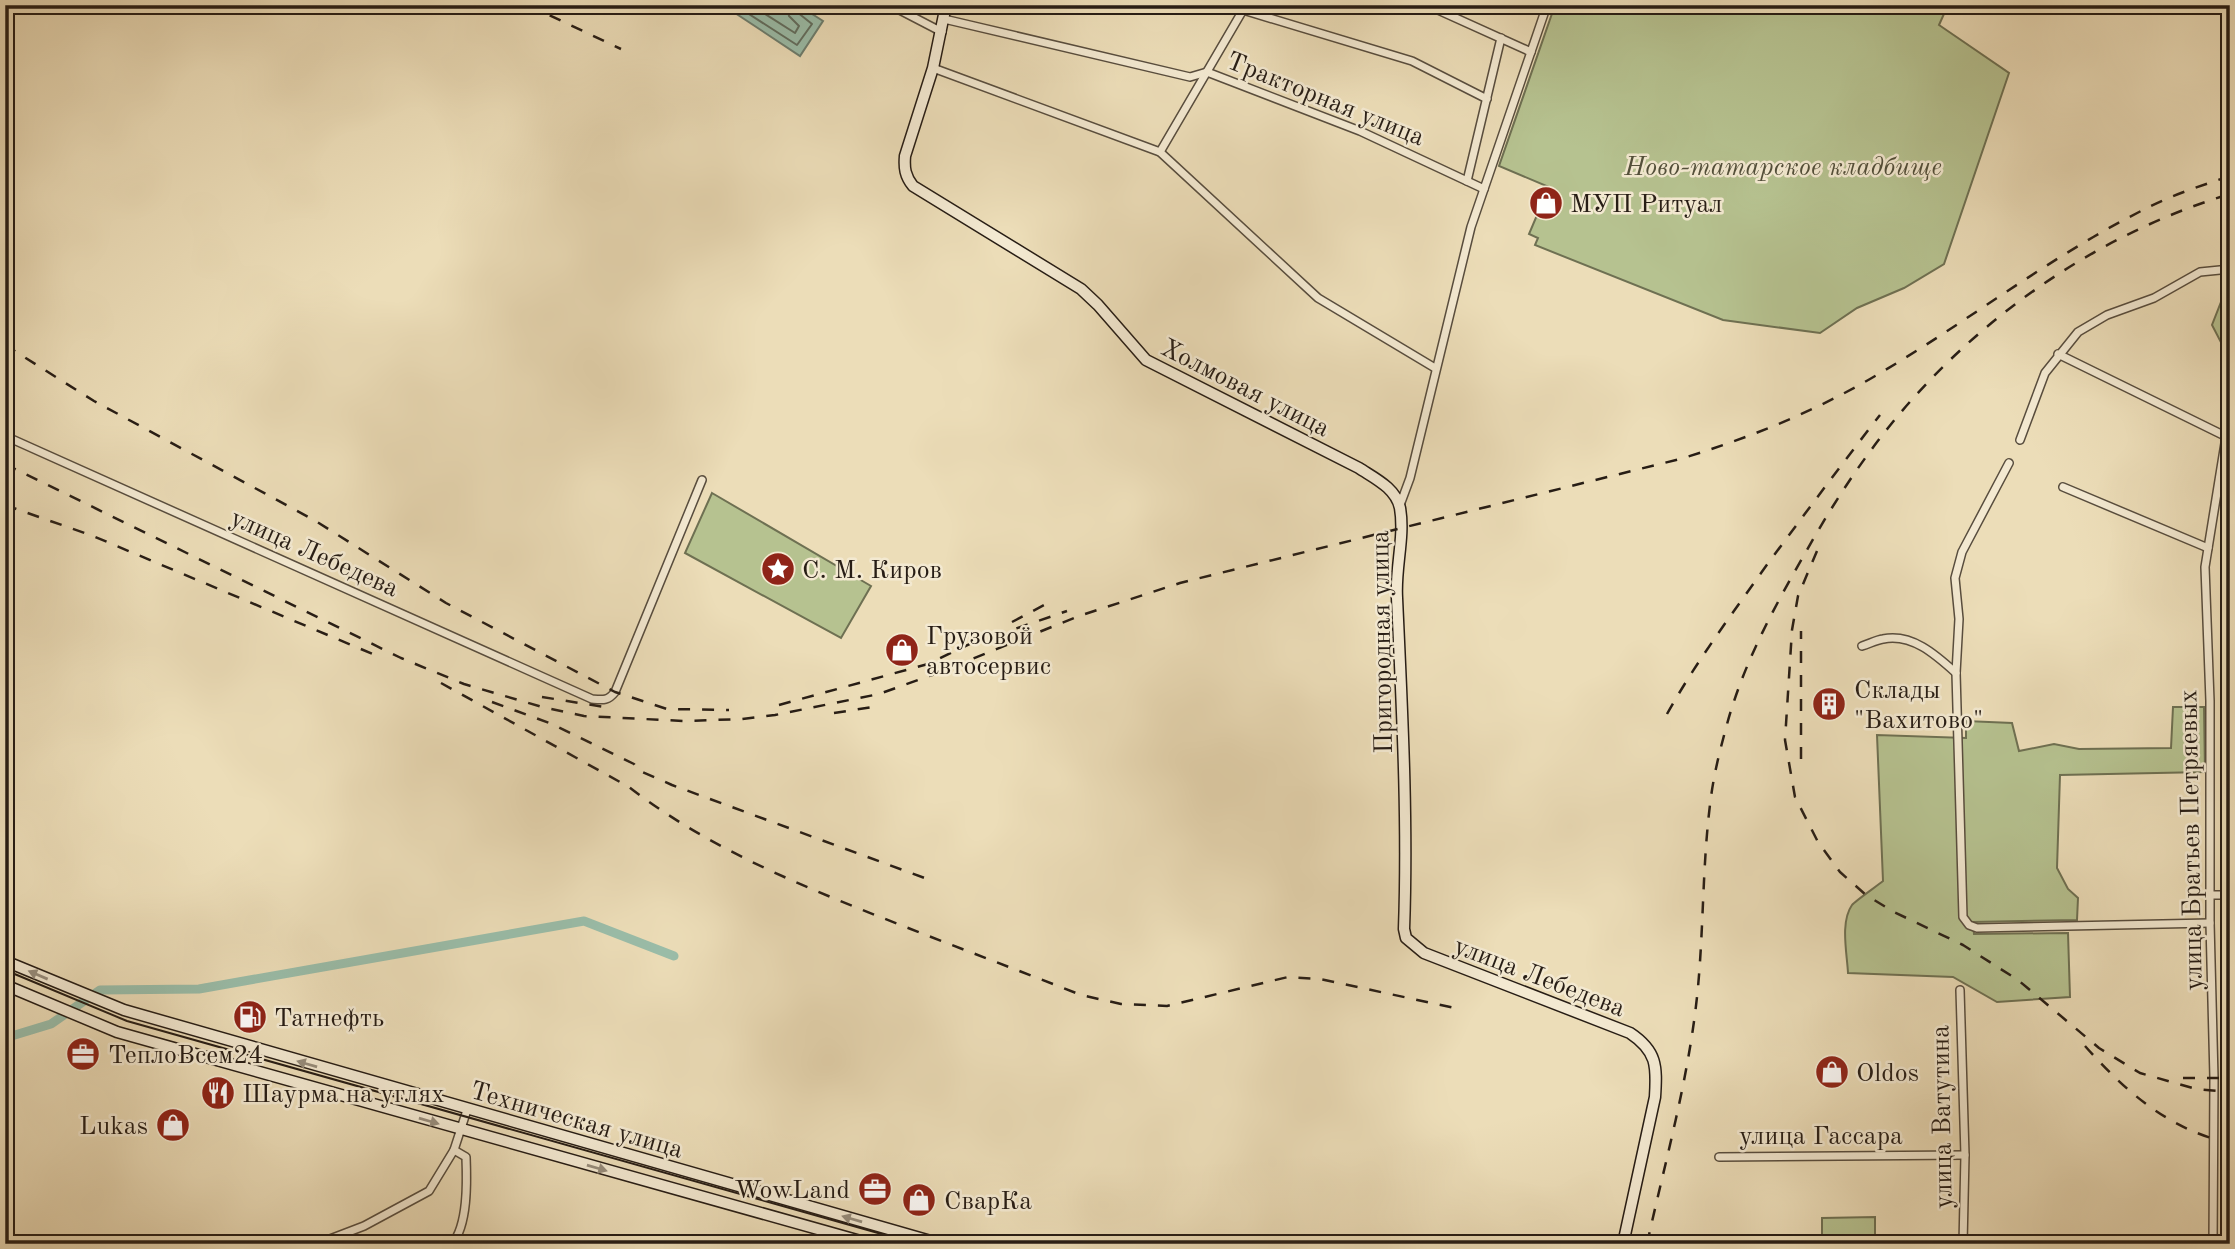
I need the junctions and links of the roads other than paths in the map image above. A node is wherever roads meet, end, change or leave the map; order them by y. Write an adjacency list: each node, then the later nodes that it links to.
1 (890, 5): 6 (street)
2 (946, 5): 5 (main road)
3 (1427, 5): 7 (street)
4 (1547, 5): 8 (street, Пригородная улица)
5 (944, 19): 6 (main road); 10 (street, Тракторная улица)
6 (942, 32): 9 (main road)
7 (1501, 38): 8 (street); 11 (street)
8 (1531, 52): 14 (street, Пригородная улица)
9 (933, 68): 12 (street); 24 (main road, Холмовая улица)
10 (1207, 72): 11 (street); 12 (street); 13 (street, Тракторная улица)
11 (1487, 99): 13 (street)
12 (1160, 152): 17 (street)
13 (1467, 181): 14 (street, Тракторная улица)
14 (1484, 188): 17 (street, Пригородная улица)
15 (2230, 269): 16 (street)
16 (2058, 354): 19 (street); 20 (street)
17 (1435, 368): 24 (street, Пригородная улица)
18 (5, 436): 22 (street, улица Лебедева)
19 (2228, 437): 25 (street, улица Братьев Петряевых)
20 (2020, 440)
21 (2009, 463): 27 (street)
22 (702, 480)
23 (2063, 487): 25 (street)
24 (1400, 505): 31 (main road, Пригородная улица)
25 (2208, 548): 28 (street, улица Братьев Петряевых)
26 (1862, 646): 27 (street)
27 (1955, 673): 30 (street)
28 (2210, 895): 29 (street); 30 (street, улица Братьев Петряевых)
29 (2230, 895)
30 (2210, 923): 46 (street, улица Братьев Петряевых)
31 (1406, 938): 44 (main road, улица Лебедева)
32 (5, 961): 35 (main road, Техническая улица, one-way to 32)
33 (5, 985): 36 (main road, Техническая улица, one-way to 36)
34 (1960, 990): 38 (street, улица Ватутина)
35 (467, 1110): 36 (street); 43 (main road, Техническая улица, one-way to 35)
36 (461, 1130): 37 (street); 42 (main road, Техническая улица, one-way to 42)
37 (454, 1150): 40 (street); 41 (street)
38 (1965, 1155): 39 (street, улица Гассара); 45 (street, улица Ватутина)
39 (1719, 1157)
40 (317, 1244)
41 (452, 1244)
42 (871, 1244)
43 (941, 1244)
44 (1623, 1244)
45 (1964, 1244)
46 (2213, 1244)

